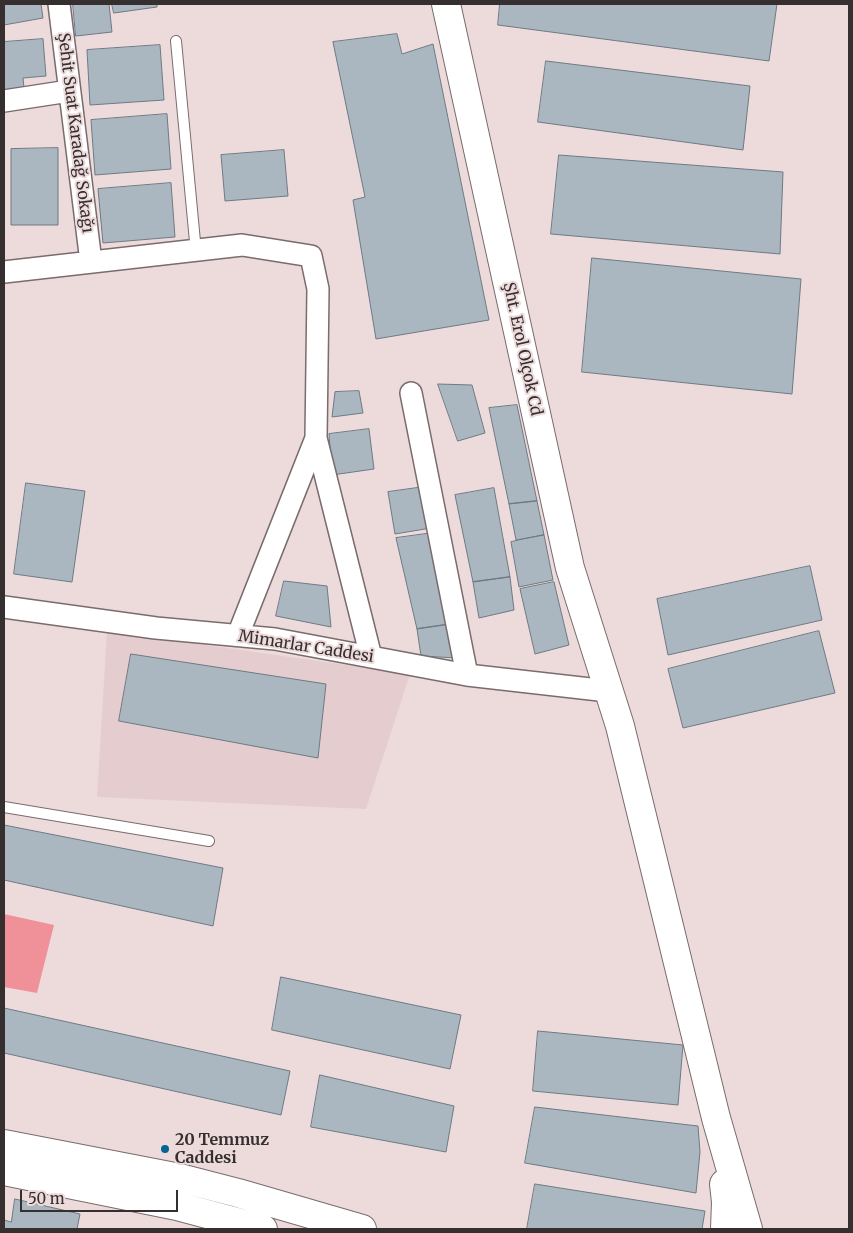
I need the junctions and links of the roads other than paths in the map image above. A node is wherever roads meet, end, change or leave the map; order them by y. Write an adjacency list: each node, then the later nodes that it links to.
1 (59, 4): 4 (street, Şehit Suat Karadağ Sokağı)
2 (446, 4): 15 (street, Şht. Erol Olçok Cd)
3 (176, 41): 6 (lane)
4 (69, 91): 5 (street); 7 (street, Şehit Suat Karadağ Sokağı)
5 (4, 101)
6 (196, 252): 7 (street); 10 (street)
7 (92, 262): 8 (street)
8 (4, 272)
9 (411, 393): 14 (street)
10 (316, 438): 12 (street); 13 (street)
11 (4, 607): 12 (street, Mimarlar Caddesi)
12 (238, 635): 13 (street, Mimarlar Caddesi)
13 (371, 657): 14 (street, Mimarlar Caddesi)
14 (467, 675): 15 (street, Mimarlar Caddesi)
15 (608, 691): 18 (street, Şht. Erol Olçok Cd)
16 (4, 807): 17 (lane)
17 (209, 841)
18 (716, 1118): 26 (street); 27 (street)
19 (4, 1144): 21 (street)
20 (4, 1171): 22 (street)
21 (238, 1193): 24 (street); 25 (street)
22 (228, 1225): 23 (street)
23 (263, 1229)
24 (335, 1229)
25 (362, 1229)
26 (725, 1229)
27 (748, 1229)

